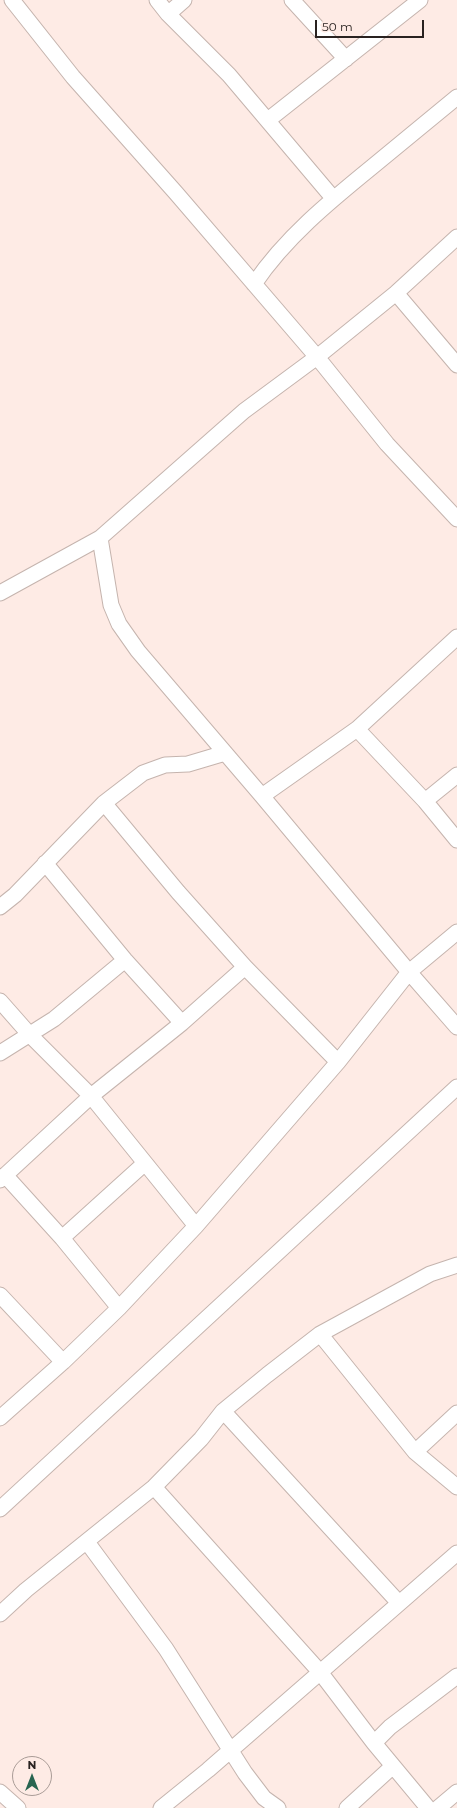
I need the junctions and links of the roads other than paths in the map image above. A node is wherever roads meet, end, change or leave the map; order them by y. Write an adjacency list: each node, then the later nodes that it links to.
1 (12, 0): 12 (street)
2 (157, 0): 6 (street)
3 (184, 0): 6 (street)
4 (292, 0): 7 (street)
5 (420, 0): 7 (street)
6 (168, 14): 9 (street)
7 (346, 59): 9 (street)
8 (457, 97): 10 (street)
9 (268, 120): 10 (street)
10 (333, 198): 12 (street)
11 (457, 237): 13 (street)
12 (254, 284): 14 (street)
13 (396, 293): 14 (street); 15 (street)
14 (317, 357): 16 (street); 17 (street)
15 (456, 360)
16 (457, 519)
17 (100, 538): 18 (street); 21 (street)
18 (0, 593)
19 (457, 637): 20 (street)
20 (357, 729): 23 (street); 24 (street)
21 (225, 753): 23 (street); 25 (street)
22 (457, 775): 24 (street)
23 (262, 796): 32 (street)
24 (425, 801): 26 (street)
25 (104, 803): 27 (street); 31 (street)
26 (457, 840)
27 (45, 863): 28 (street); 30 (street)
28 (0, 907)
29 (457, 932): 32 (street)
30 (125, 960): 34 (street); 36 (street)
31 (245, 967): 34 (street); 38 (street)
32 (409, 972): 35 (street); 38 (street)
33 (0, 1001): 36 (street)
34 (182, 1023): 40 (street)
35 (457, 1027)
36 (30, 1036): 37 (street); 40 (street)
37 (0, 1053)
38 (338, 1062): 43 (street)
39 (457, 1086): 56 (street)
40 (91, 1096): 41 (street); 42 (street)
41 (145, 1163): 43 (street); 44 (street)
42 (3, 1177): 44 (street)
43 (196, 1226): 47 (street)
44 (62, 1238): 47 (street)
45 (457, 1265): 48 (street)
46 (0, 1295): 49 (street)
47 (119, 1308): 49 (street)
48 (320, 1334): 50 (street); 53 (street)
49 (63, 1362): 52 (street)
50 (223, 1411): 54 (street); 59 (street)
51 (457, 1413): 53 (street)
52 (0, 1418)
53 (415, 1452): 55 (street)
54 (154, 1487): 57 (street); 61 (street)
55 (457, 1488)
56 (0, 1509)
57 (87, 1542): 60 (street); 64 (street)
58 (457, 1553): 59 (street)
59 (399, 1603): 61 (street)
60 (0, 1614)
61 (320, 1672): 63 (street); 64 (street)
62 (457, 1676): 63 (street)
63 (374, 1743): 65 (street)
64 (230, 1749): 69 (street); 70 (street)
65 (394, 1766): 71 (street); 72 (street)
66 (0, 1792): 68 (street)
67 (457, 1792): 73 (street)
68 (18, 1808)
69 (161, 1808)
70 (278, 1808)
71 (346, 1808)
72 (428, 1808)
73 (438, 1808)

